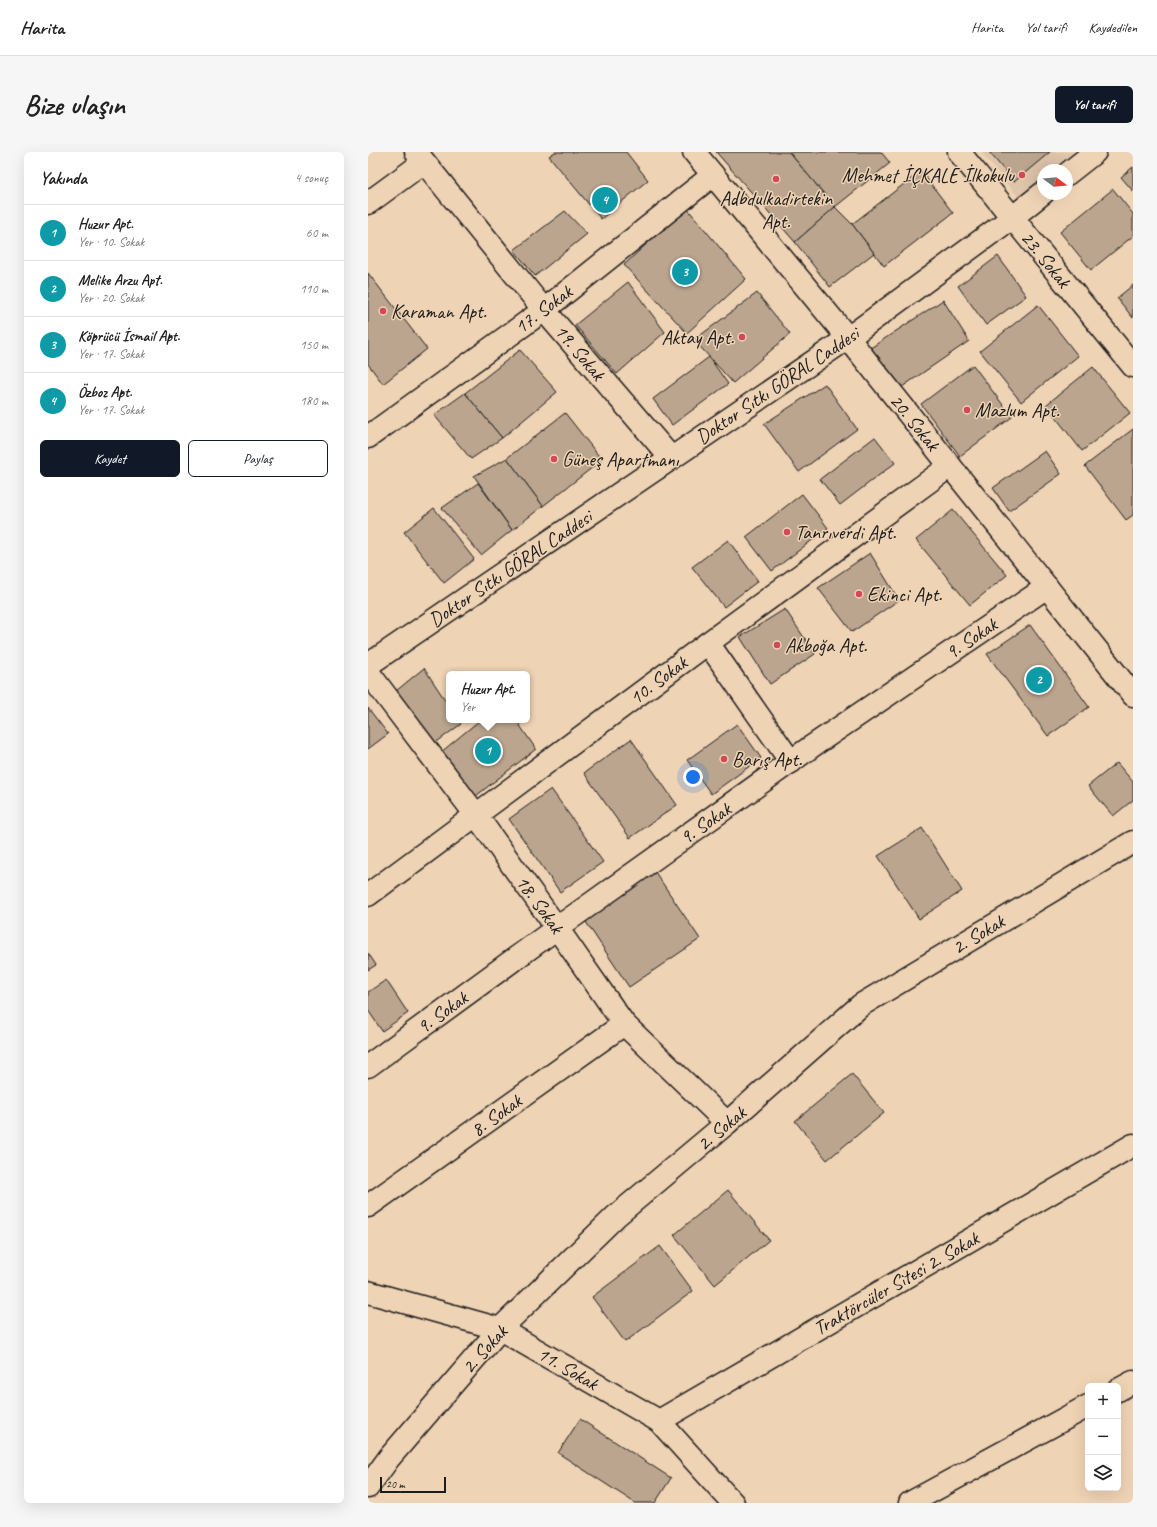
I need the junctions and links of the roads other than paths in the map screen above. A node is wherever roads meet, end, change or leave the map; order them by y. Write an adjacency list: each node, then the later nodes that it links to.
1 (694, 152): 6 (street, 20. Sokak)
2 (959, 152): 9 (street, 23. Sokak)
3 (1095, 152): 5 (street)
4 (420, 157): 8 (street); 10 (street, 19. Sokak)
5 (1073, 169)
6 (712, 175): 10 (street, 17. Sokak); 11 (street, 20. Sokak)
7 (1037, 198): 9 (street, Doktor Sıtkı GÖRAL Caddesi)
8 (368, 203)
9 (1013, 217): 11 (street, Doktor Sıtkı GÖRAL Caddesi); 12 (street, 23. Sokak)
10 (544, 310): 13 (street, 17. Sokak); 14 (street, 19. Sokak)
11 (848, 338): 14 (street, Doktor Sıtkı GÖRAL Caddesi); 15 (street, 20. Sokak)
12 (1133, 366)
13 (368, 437)
14 (670, 458): 18 (street, Doktor Sıtkı GÖRAL Caddesi)
15 (950, 466): 16 (street, 20. Sokak); 17 (street, 10. Sokak)
16 (1046, 587): 20 (street, 20. Sokak); 21 (street, 9. Sokak)
17 (708, 643): 21 (street); 22 (street, 10. Sokak)
18 (368, 665)
19 (368, 672): 22 (street, 18. Sokak)
20 (1133, 695)
21 (791, 762): 25 (street, 9. Sokak)
22 (476, 815): 24 (street, 10. Sokak); 25 (street, 18. Sokak)
23 (1133, 842): 28 (street, 2. Sokak)
24 (368, 895)
25 (558, 928): 26 (street, 18. Sokak); 27 (street, 9. Sokak)
26 (624, 1024): 28 (street, 18. Sokak); 30 (street, 8. Sokak)
27 (368, 1066)
28 (727, 1123): 32 (street, 2. Sokak)
29 (1133, 1146): 36 (street, Traktörcüler Sitesi 2. Sokak)
30 (368, 1206)
31 (368, 1292): 32 (street, 11. Sokak)
32 (500, 1330): 36 (street, 11. Sokak); 37 (street, 2. Sokak)
33 (1133, 1382): 34 (street)
34 (1121, 1388)
35 (1085, 1408): 39 (street)
36 (659, 1421): 38 (street, 11. Sokak)
37 (368, 1487)
38 (733, 1503)
39 (910, 1503)

